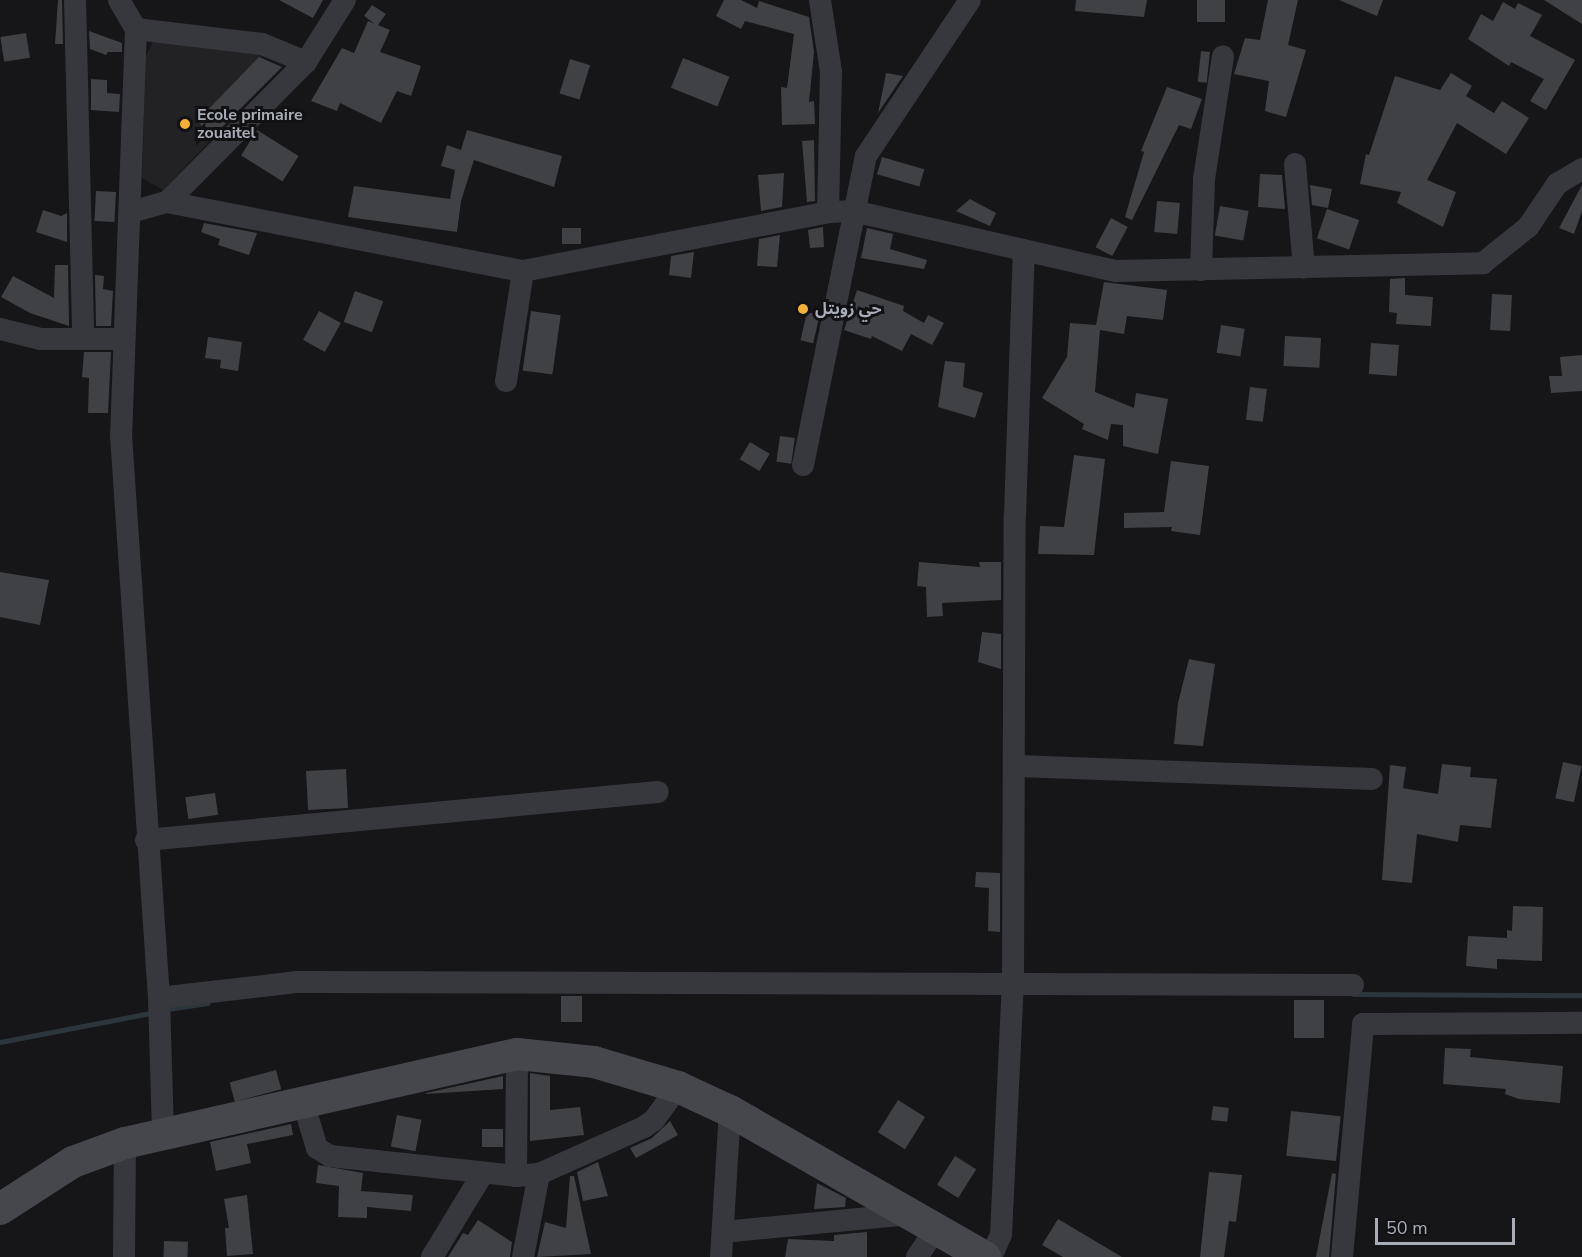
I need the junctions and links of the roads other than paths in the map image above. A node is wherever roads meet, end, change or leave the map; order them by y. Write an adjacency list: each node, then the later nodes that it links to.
1 (75, 0): 20 (street)
2 (119, 0): 6 (street)
3 (345, 0): 8 (street)
4 (820, 0): 14 (street)
5 (970, 0): 12 (street)
6 (136, 29): 8 (street); 13 (street)
7 (1223, 56): 17 (street)
8 (306, 62): 11 (street)
9 (1295, 164): 16 (street)
10 (1582, 169): 16 (street)
11 (167, 202): 13 (street); 18 (street)
12 (854, 211): 14 (street); 15 (street); 23 (street)
13 (131, 212): 21 (street)
14 (828, 212): 18 (street)
15 (1024, 250): 17 (street); 24 (street)
16 (1304, 268): 17 (street)
17 (1201, 270)
18 (523, 271): 22 (street)
19 (0, 329): 20 (street)
20 (83, 339): 21 (street)
21 (122, 339): 27 (street)
22 (506, 381)
23 (803, 465)
24 (1017, 766): 25 (street); 28 (street)
25 (1372, 779)
26 (658, 792): 27 (street)
27 (146, 840): 30 (street)
28 (1013, 981): 29 (street); 30 (street); 51 (street)
29 (1353, 984)
30 (159, 998): 36 (street)
31 (1582, 1023): 52 (street)
32 (517, 1054): 33 (street); 34 (street); 40 (street)
33 (678, 1087): 35 (street); 39 (street)
34 (304, 1105): 36 (street); 38 (street)
35 (730, 1111): 42 (street); 44 (street)
36 (163, 1134): 37 (street)
37 (125, 1143): 41 (street); 45 (street)
38 (483, 1173): 40 (street); 46 (street)
39 (539, 1174): 40 (street); 47 (street)
40 (516, 1176)
41 (0, 1209)
42 (910, 1214): 43 (street); 44 (street)
43 (936, 1229): 49 (street); 50 (street)
44 (723, 1232): 48 (street)
45 (124, 1257)
46 (432, 1257)
47 (523, 1257)
48 (721, 1257)
49 (917, 1257)
50 (985, 1257)
51 (991, 1257)
52 (1342, 1257)

